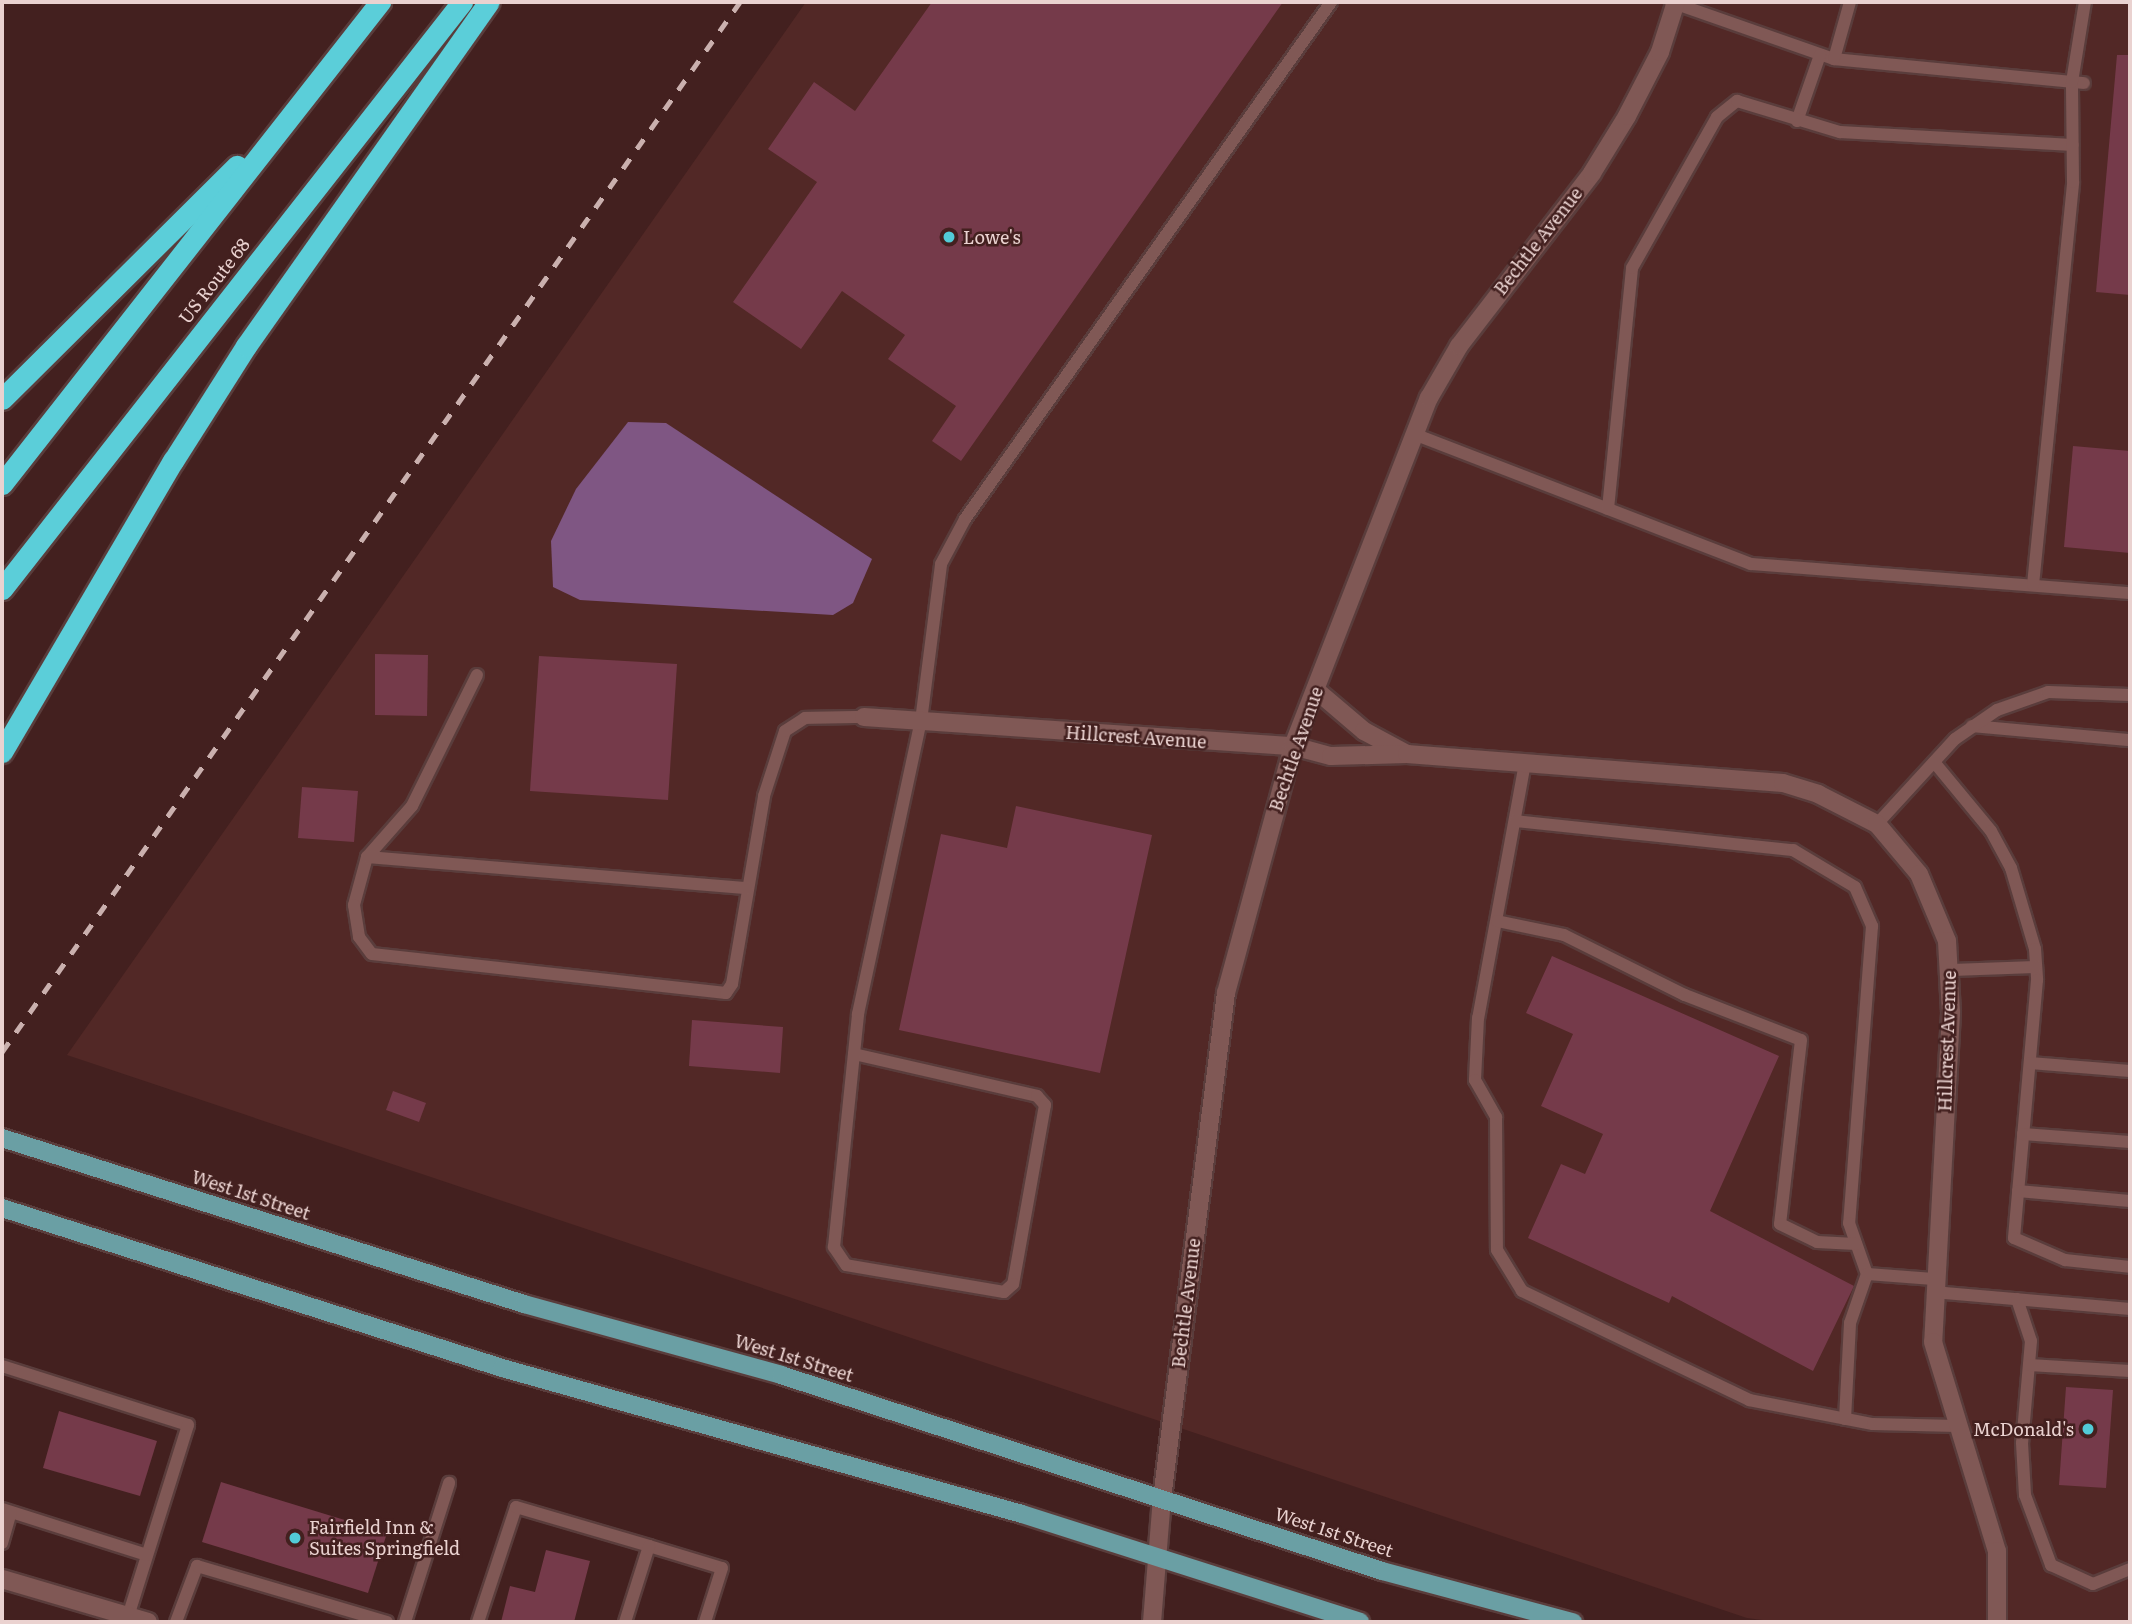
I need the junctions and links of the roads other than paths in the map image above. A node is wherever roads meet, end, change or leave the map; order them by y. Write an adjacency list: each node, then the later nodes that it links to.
1 (380, 2): 11 (highway)
2 (462, 2): 19 (highway, US Route 68)
3 (489, 2): 29 (highway)
4 (1331, 2): 25 (lane)
5 (1674, 2): 8 (lane); 15 (street, Bechtle Avenue)
6 (1850, 2): 9 (lane)
7 (2085, 2): 10 (lane)
8 (1820, 55): 9 (lane); 12 (lane)
9 (1834, 60): 10 (lane)
10 (2078, 82): 13 (lane)
11 (298, 106): 14 (highway); 16 (highway)
12 (1797, 121): 13 (lane); 17 (lane)
13 (2073, 145): 18 (lane)
14 (2, 399)
15 (1414, 434): 17 (lane); 22 (street, Bechtle Avenue)
16 (2, 484)
17 (1608, 509): 18 (lane)
18 (2034, 585): 20 (lane)
19 (2, 589)
20 (2130, 593)
21 (477, 675): 35 (lane)
22 (1317, 691): 28 (street, Bechtle Avenue); 30 (street, Hillcrest Avenue)
23 (2130, 695): 26 (lane)
24 (864, 716): 25 (street, Hillcrest Avenue); 36 (lane)
25 (921, 721): 28 (street, Hillcrest Avenue); 40 (lane)
26 (1972, 726): 27 (lane); 31 (lane)
27 (2130, 740)
28 (1293, 746): 30 (street, Hillcrest Avenue); 61 (street, Bechtle Avenue)
29 (2, 752)
30 (1407, 754): 32 (street, Hillcrest Avenue)
31 (1934, 762): 34 (lane); 38 (lane)
32 (1525, 763): 33 (lane); 34 (street, Hillcrest Avenue)
33 (1515, 821): 37 (lane); 49 (lane)
34 (1877, 824): 39 (street, Hillcrest Avenue)
35 (367, 857): 36 (lane); 36 (lane)
36 (748, 888)
37 (1497, 921): 49 (lane); 58 (lane)
38 (2036, 967): 39 (lane); 41 (lane)
39 (1951, 970): 52 (street, Hillcrest Avenue)
40 (855, 1054): 40 (lane)
41 (2030, 1063): 42 (lane); 43 (lane)
42 (2130, 1071)
43 (2023, 1134): 45 (lane); 46 (lane)
44 (2, 1138): 61 (main road, West 1st Street)
45 (2130, 1142)
46 (2018, 1191): 47 (lane); 50 (lane)
47 (2130, 1201)
48 (2, 1208): 66 (main road)
49 (1856, 1244): 51 (lane)
50 (2130, 1267)
51 (1867, 1274): 52 (lane); 58 (lane)
52 (1934, 1286): 53 (lane); 59 (street, Hillcrest Avenue)
53 (2017, 1299): 54 (lane); 55 (lane)
54 (2130, 1309)
55 (2029, 1365): 57 (lane); 67 (lane)
56 (2, 1366): 65 (lane)
57 (2130, 1371)
58 (1845, 1419): 59 (lane)
59 (1958, 1426): 80 (street, Hillcrest Avenue)
60 (449, 1483): 73 (lane)
61 (1162, 1498): 66 (street, Bechtle Avenue); 79 (main road, West 1st Street)
62 (6, 1511): 63 (lane); 65 (lane)
63 (2, 1543)
64 (649, 1545): 74 (lane); 75 (lane); 76 (lane)
65 (147, 1555): 69 (lane)
66 (1157, 1560): 77 (street, Bechtle Avenue); 78 (main road)
67 (2130, 1569)
68 (2, 1578): 69 (street)
69 (128, 1616): 70 (street)
70 (148, 1622)
71 (176, 1622): 72 (lane)
72 (387, 1622)
73 (405, 1622)
74 (478, 1622)
75 (625, 1622)
76 (705, 1622)
77 (1152, 1622)
78 (1360, 1622)
79 (1573, 1622)
80 (1997, 1622)

